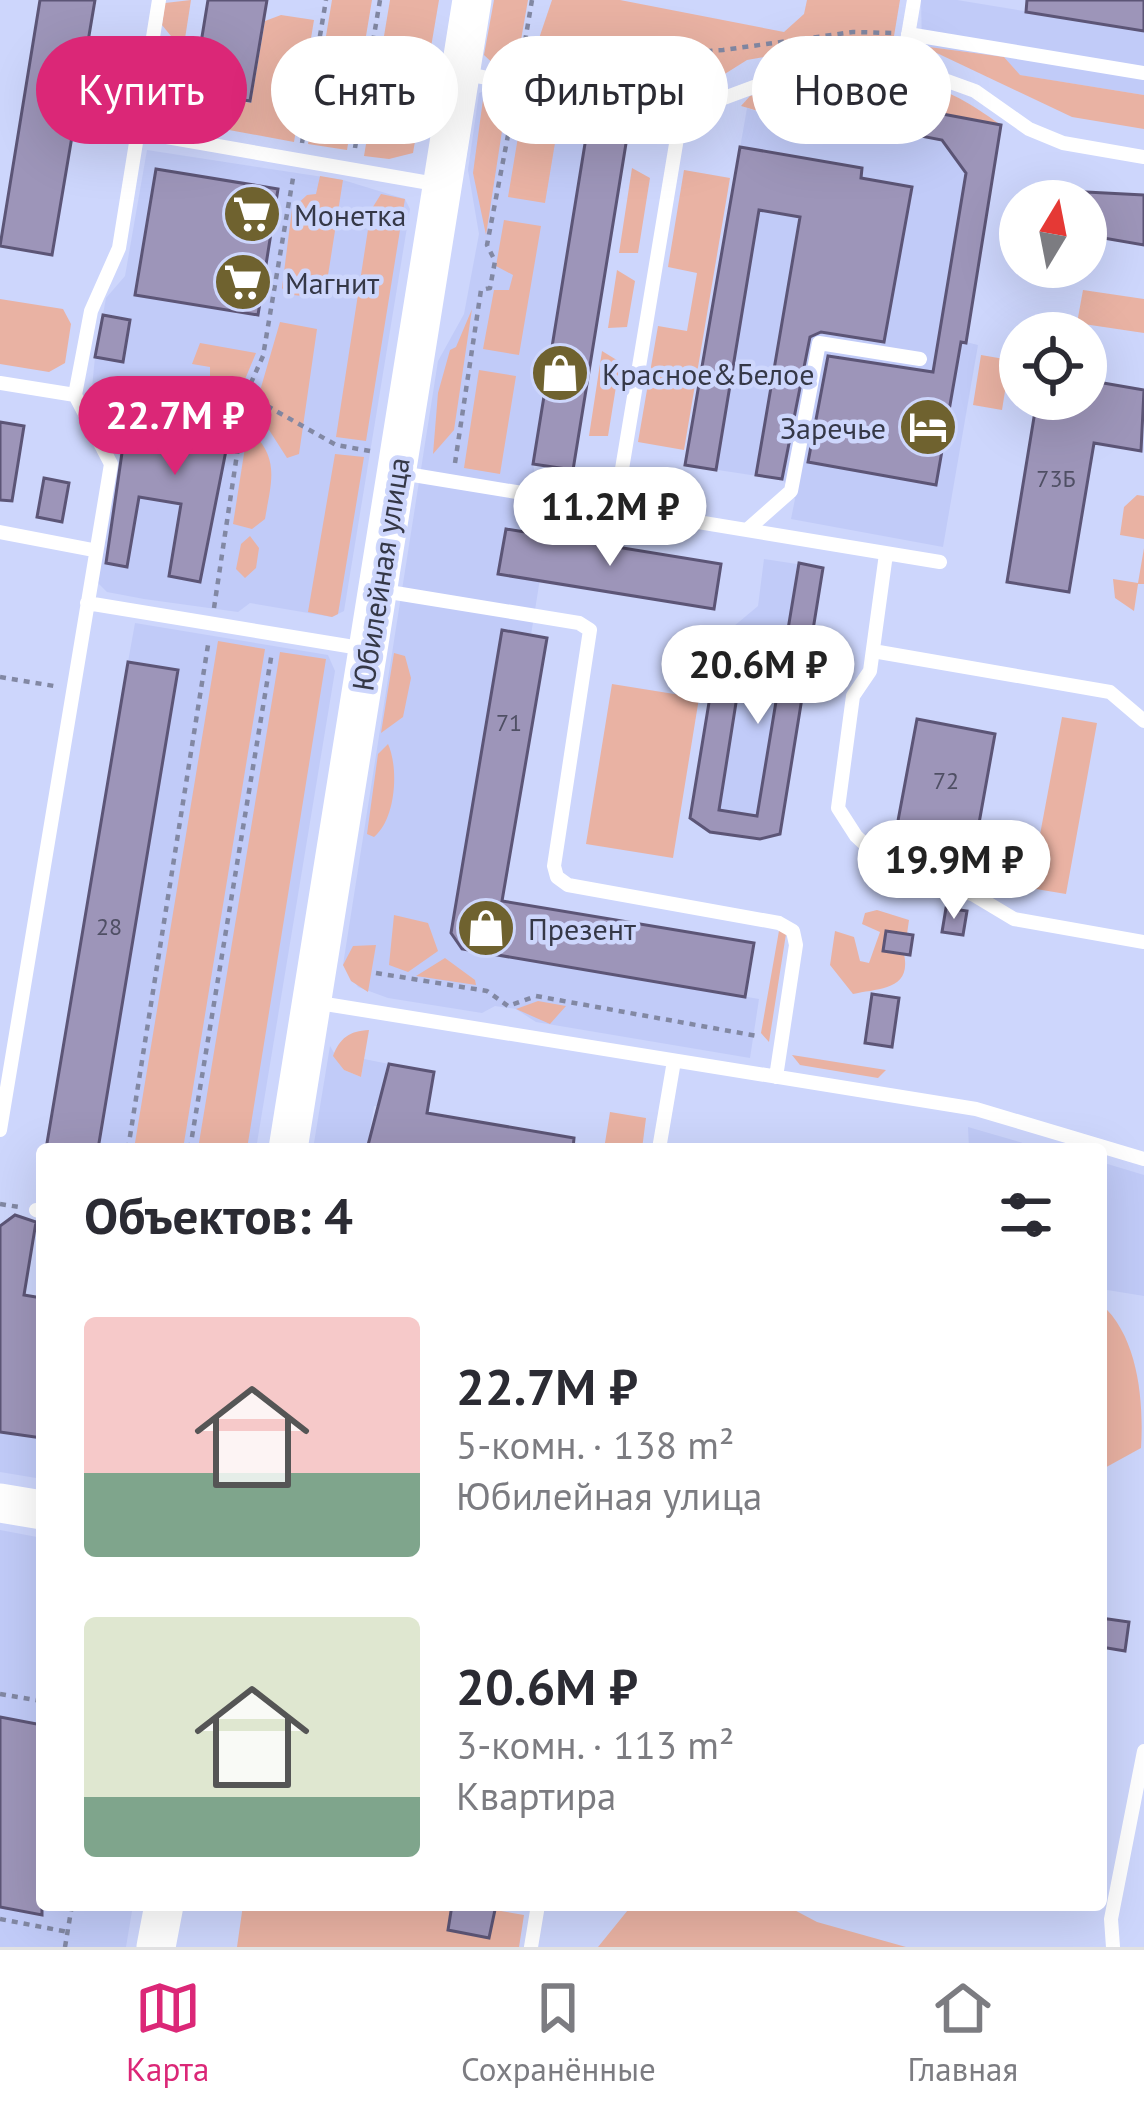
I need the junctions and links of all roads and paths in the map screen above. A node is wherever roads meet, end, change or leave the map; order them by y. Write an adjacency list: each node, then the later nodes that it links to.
1 (159, 0): 8 (lane)
2 (326, 0): 19 (path)
3 (380, 0): 21 (path)
4 (472, 0): 12 (main road, Юбилейная улица)
5 (532, 0): 9 (path)
6 (914, 0): 7 (lane)
7 (908, 34): 10 (path); 11 (lane)
8 (153, 36)
9 (526, 36)
10 (728, 49)
11 (1144, 73)
12 (461, 74): 13 (lane); 23 (main road, Юбилейная улица)
13 (482, 78)
14 (951, 83): 20 (lane)
15 (136, 144): 27 (lane)
16 (205, 144): 21 (lane)
17 (506, 144): 29 (path)
18 (676, 144): 30 (lane)
19 (302, 148)
20 (1144, 157)
21 (351, 170): 23 (lane)
22 (295, 172): 26 (path)
23 (442, 185): 28 (main road, Юбилейная улица)
24 (920, 359): 31 (lane)
25 (0, 383): 27 (lane)
26 (246, 394): 28 (path); 38 (path)
27 (75, 395): 33 (lane)
28 (383, 461): 31 (lane); 36 (main road, Юбилейная улица)
29 (453, 475)
30 (621, 475)
31 (748, 529): 34 (lane)
32 (0, 532): 33 (lane)
33 (93, 550): 37 (lane)
34 (886, 554): 35 (lane); 42 (lane)
35 (940, 562)
36 (377, 590): 41 (main road, Юбилейная улица); 51 (lane)
37 (87, 603): 39 (lane); 44 (lane)
38 (214, 609)
39 (275, 634): 41 (lane); 54 (path)
40 (210, 638): 53 (path)
41 (368, 650): 48 (main road, Юбилейная улица)
42 (873, 652): 45 (lane); 46 (lane)
43 (0, 677): 44 (path)
44 (73, 688): 52 (lane)
45 (1144, 721)
46 (1144, 942)
47 (376, 973): 49 (path)
48 (311, 1002): 50 (lane); 55 (main road, Юбилейная улица)
49 (757, 1036)
50 (674, 1061): 51 (lane); 56 (lane)
51 (776, 1077): 57 (lane)
52 (0, 1130)
53 (129, 1143)
54 (191, 1143)
55 (289, 1143)
56 (659, 1143)
57 (1090, 1143)
58 (1107, 1148): 59 (lane)
59 (1144, 1159)
60 (0, 1503): 61 (main road)
61 (36, 1509)
62 (0, 1694): 63 (path)
63 (36, 1700)
64 (1144, 1751): 73 (lane)
65 (71, 1911): 69 (path)
66 (163, 1911): 71 (main road)
67 (537, 1911): 72 (lane)
68 (0, 1919): 69 (path)
69 (68, 1932): 70 (path)
70 (64, 1947)
71 (157, 1947)
72 (531, 1947)
73 (1113, 1947)

